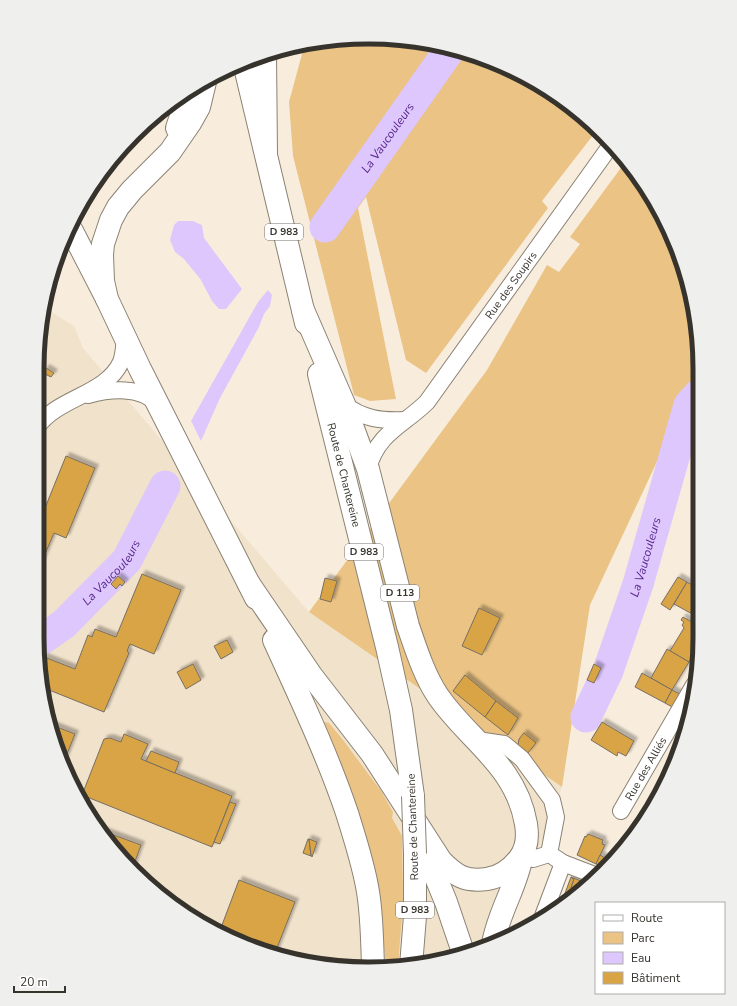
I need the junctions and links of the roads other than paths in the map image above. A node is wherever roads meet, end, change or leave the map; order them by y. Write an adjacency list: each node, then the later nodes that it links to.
1 (265, 61): 6 (main road)
2 (245, 68): 6 (main road, D 983)
3 (203, 89): 7 (main road)
4 (184, 102): 7 (main road)
5 (608, 150): 16 (street, Rue des Soupirs)
6 (266, 154): 10 (main road, Route de Chantereine / D 983)
7 (158, 165): 9 (main road)
8 (73, 234): 9 (main road)
9 (107, 299): 11 (main road)
10 (303, 310): 14 (main road, D 113); 30 (main road, Route de Chantereine / D 983, bridge)
11 (125, 338): 12 (street); 13 (main road)
12 (73, 399): 13 (street); 15 (street)
13 (157, 404): 18 (main road)
14 (344, 404): 16 (street); 17 (main road, D 113)
15 (44, 418)
16 (404, 420): 17 (street, Rue des Soupirs)
17 (368, 469): 20 (main road, D 113)
18 (249, 584): 21 (main road); 31 (main road)
19 (688, 696): 22 (street, Rue des Alliés)
20 (477, 740): 23 (street); 24 (main road, D 113)
21 (391, 783): 24 (main road); 29 (main road)
22 (621, 811)
23 (549, 854): 24 (street); 25 (street)
24 (522, 855): 28 (main road, D 113)
25 (563, 863): 26 (street); 27 (street)
26 (591, 874)
27 (546, 909)
28 (496, 936)
29 (462, 948)
30 (412, 959)
31 (373, 962)

